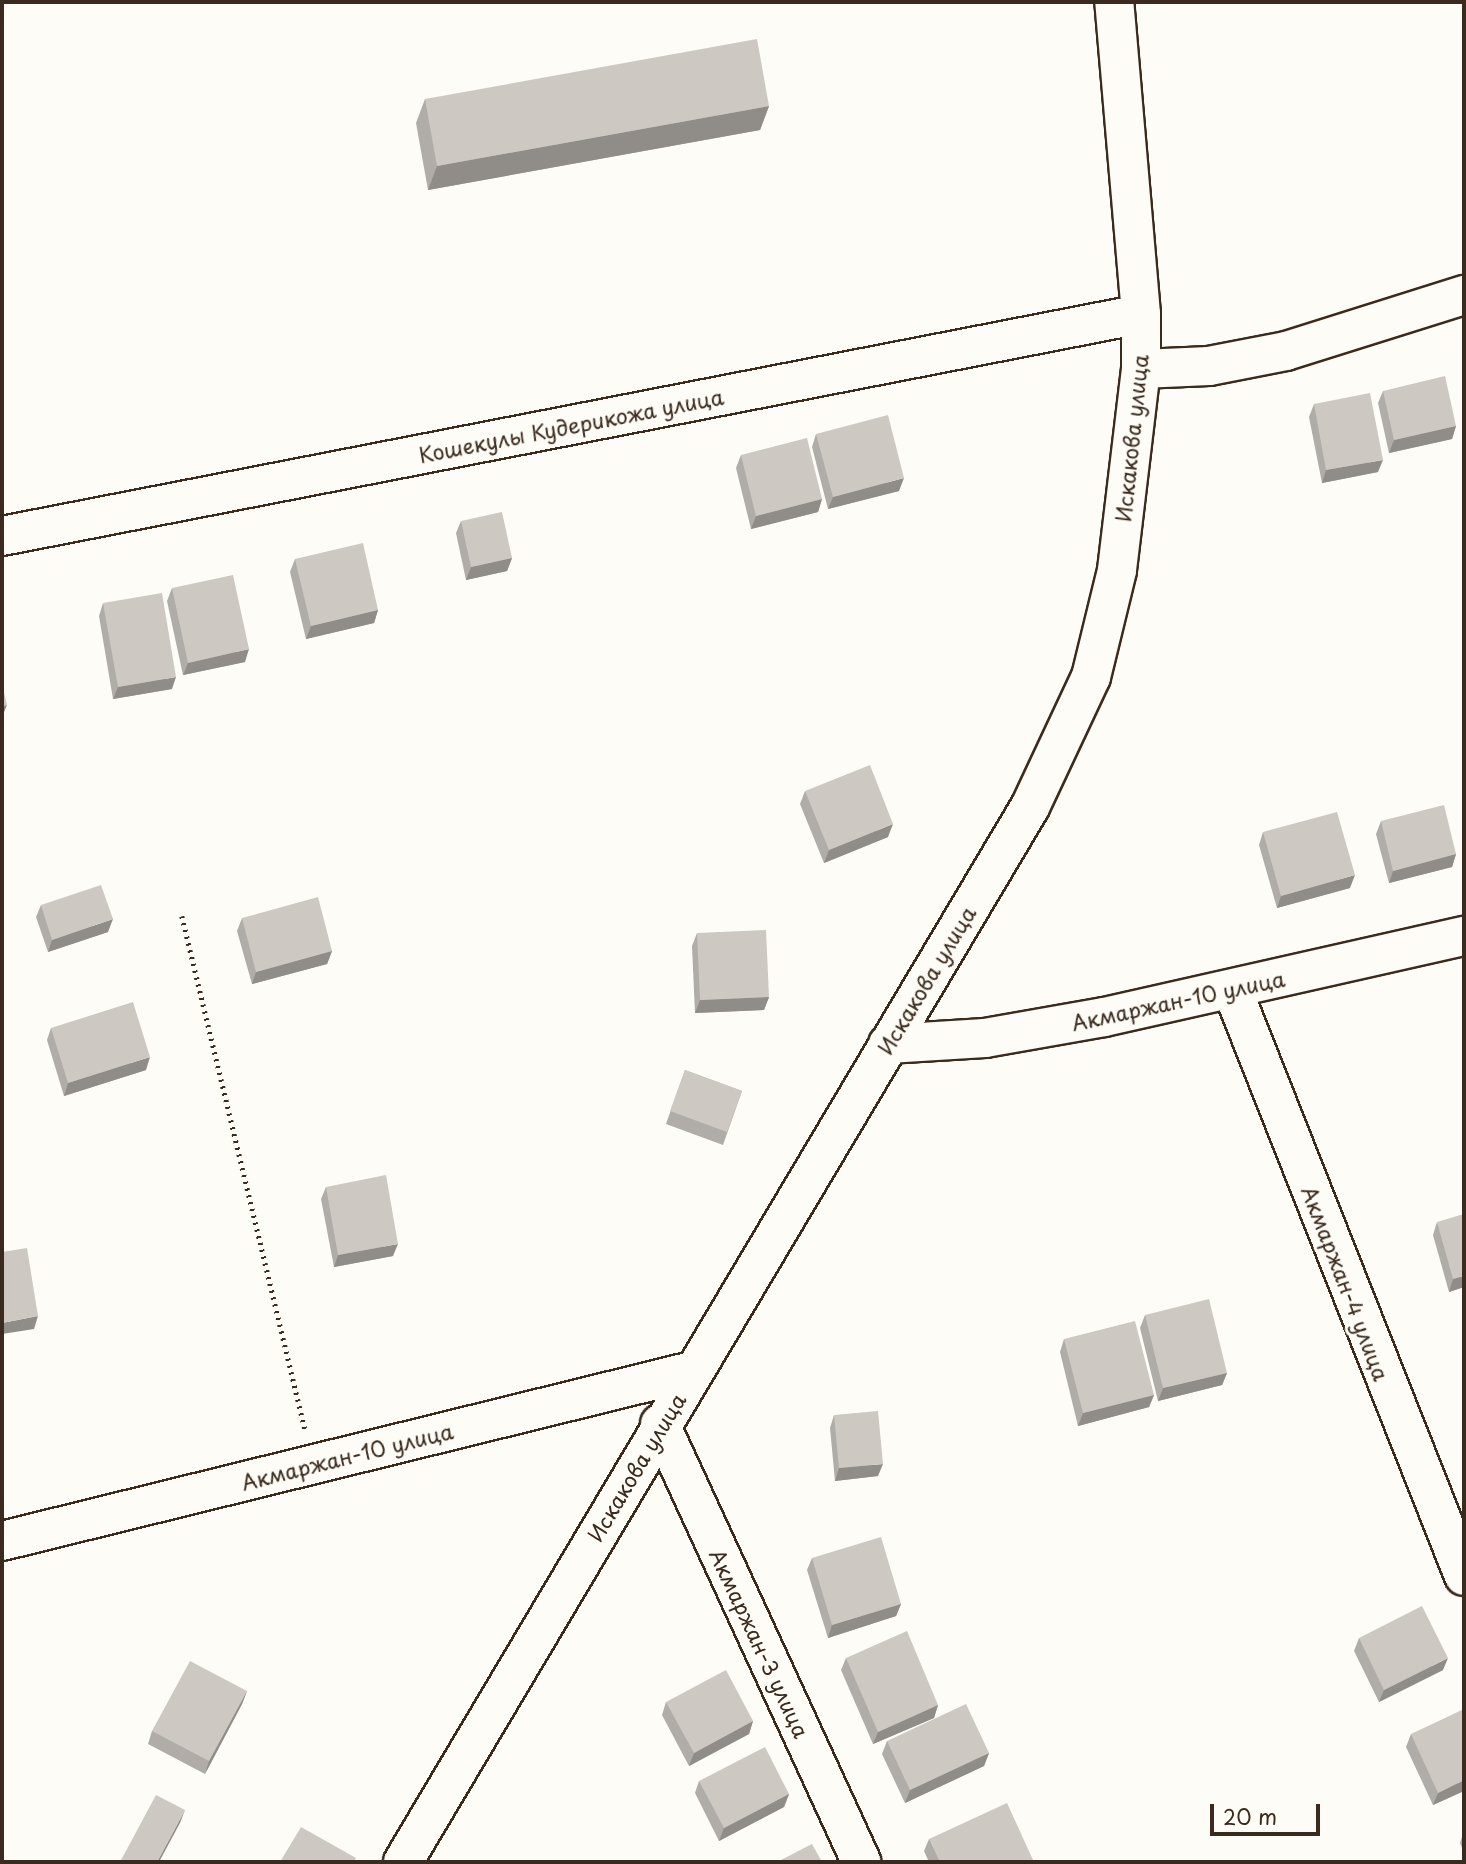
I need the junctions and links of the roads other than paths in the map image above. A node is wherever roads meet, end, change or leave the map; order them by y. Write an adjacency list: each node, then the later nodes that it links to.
1 (1114, 2): 3 (street, Искакова улица)
2 (1464, 295): 4 (street)
3 (1141, 314): 4 (street, Искакова улица); 5 (street, Кошекулы Кудерикожа улица)
4 (1141, 369): 8 (street, Искакова улица)
5 (2, 536)
6 (1464, 936): 7 (street, Акмаржан-10 улица)
7 (1232, 989): 8 (street, Акмаржан-10 улица); 12 (street, Акмаржан-4 улица)
8 (888, 1044): 9 (street, Искакова улица)
9 (692, 1371): 10 (street, Искакова улица); 11 (street, Акмаржан-10 улица)
10 (660, 1424): 13 (street, Искакова улица); 14 (street, Акмаржан-3 улица)
11 (2, 1541)
12 (1464, 1576)
13 (403, 1862)
14 (861, 1862)

